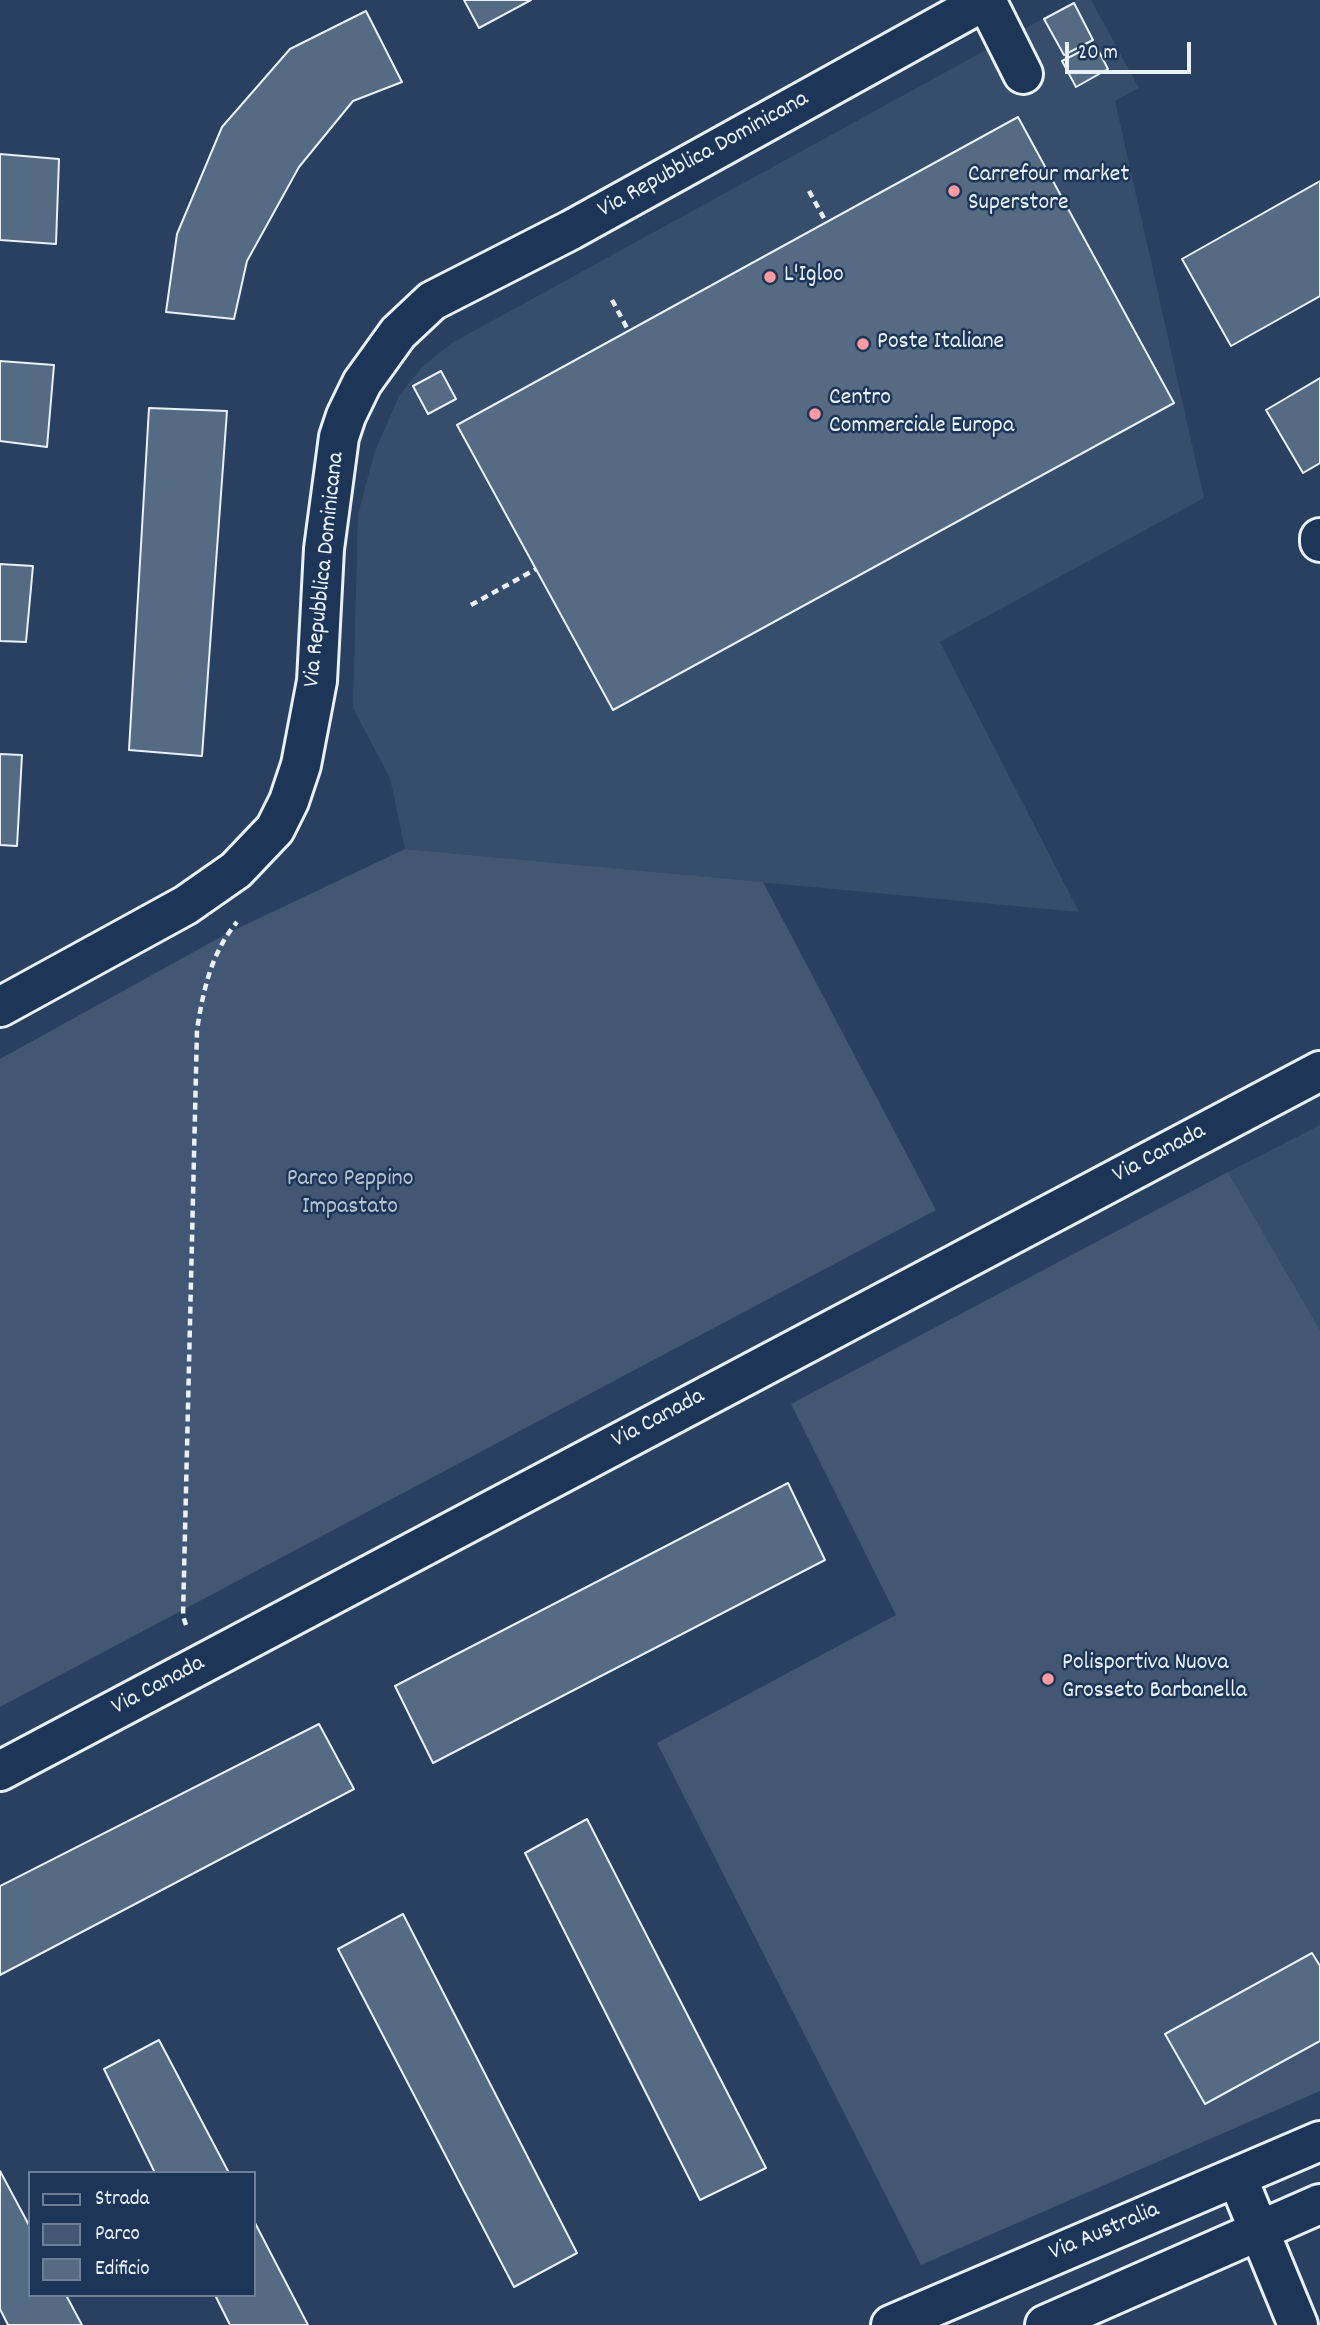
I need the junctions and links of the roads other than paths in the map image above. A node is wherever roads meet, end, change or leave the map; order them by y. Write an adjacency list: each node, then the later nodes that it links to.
1 (986, 0): 2 (street); 3 (street, Via Repubblica Dominicana)
2 (1023, 74)
3 (0, 1007)
4 (1320, 1071): 5 (street, Via Canada)
5 (0, 1771)
6 (1320, 2141): 7 (street, Via Australia)
7 (1237, 2176): 9 (street); 10 (street, Via Australia)
8 (1320, 2204): 9 (street)
9 (1259, 2230): 11 (street); 12 (street)
10 (891, 2325)
11 (1045, 2325)
12 (1298, 2325)

